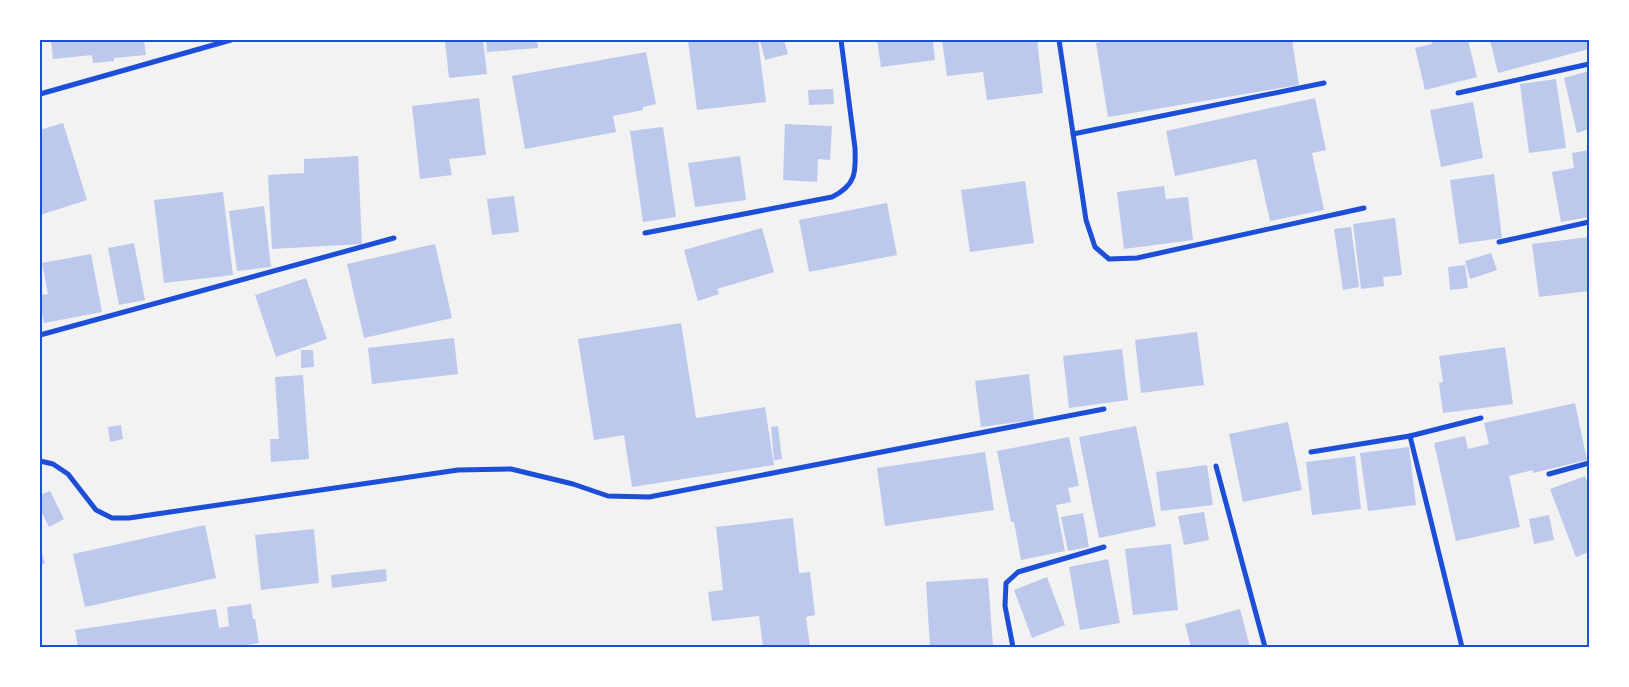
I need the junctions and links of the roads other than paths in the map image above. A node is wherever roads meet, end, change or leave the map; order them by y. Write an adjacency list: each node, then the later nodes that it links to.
1 (231, 40): 7 (street)
2 (841, 40): 11 (street)
3 (1059, 40): 8 (street)
4 (1589, 64): 6 (street)
5 (1324, 83): 8 (street)
6 (1458, 93)
7 (40, 94)
8 (1073, 134): 9 (street)
9 (1364, 208)
10 (1589, 222): 13 (street)
11 (645, 233)
12 (394, 238): 14 (street)
13 (1499, 242)
14 (40, 335)
15 (1104, 409): 19 (street)
16 (1481, 418): 17 (street)
17 (1410, 436): 18 (street); 26 (street)
18 (1311, 452)
19 (40, 461)
20 (1589, 463): 22 (street)
21 (1216, 466): 25 (street)
22 (1549, 474)
23 (1104, 548): 24 (street)
24 (1013, 647)
25 (1265, 647)
26 (1462, 647)

